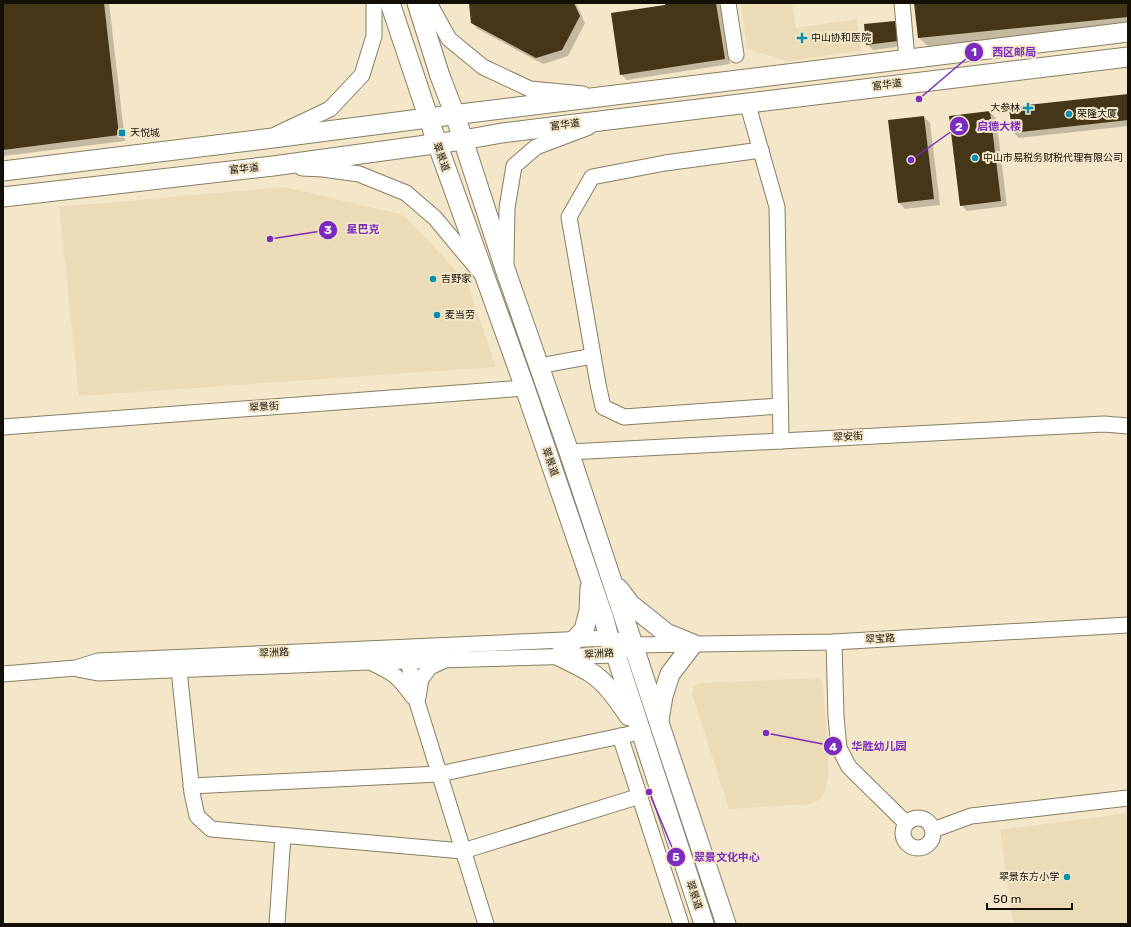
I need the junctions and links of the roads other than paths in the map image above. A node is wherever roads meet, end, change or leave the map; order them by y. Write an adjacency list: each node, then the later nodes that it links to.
1 (374, 3): 16 (street)
2 (390, 3): 14 (main road, 翠景道)
3 (417, 3): 13 (main road, 翠景道)
4 (429, 3): 11 (street)
5 (728, 3): 8 (street)
6 (902, 3): 10 (street)
7 (1128, 32): 10 (main road)
8 (736, 55)
9 (1128, 57): 12 (main road, 富华道)
10 (907, 59): 11 (main road)
11 (604, 96): 13 (main road)
12 (747, 102): 15 (main road, 富华道); 19 (street)
13 (454, 115): 14 (main road); 17 (main road, 翠景道)
14 (428, 118): 16 (main road); 18 (main road, 翠景道)
15 (608, 120): 17 (main road, 富华道); 23 (street)
16 (265, 139): 21 (main road)
17 (463, 140): 18 (main road, 富华道); 23 (main road, 翠景道)
18 (437, 143): 20 (main road, 富华道); 24 (main road, 翠景道)
19 (761, 150): 25 (street); 28 (street)
20 (273, 166): 22 (main road, 富华道); 24 (street)
21 (3, 171)
22 (3, 197)
23 (505, 269): 26 (main road, 翠景道)
24 (483, 275): 27 (main road, 翠景道)
25 (593, 356): 26 (street); 28 (street)
26 (539, 366): 32 (main road, 翠景道)
27 (525, 388): 30 (street, 翠景街); 34 (main road, 翠景道)
28 (780, 406): 31 (street)
29 (1128, 426): 31 (street, 翠安街)
30 (3, 427)
31 (781, 441): 32 (street, 翠安街)
32 (569, 452): 33 (main road, 翠景道)
33 (610, 578): 38 (main road); 39 (main road, 翠景道)
34 (591, 580): 36 (main road); 40 (main road, 翠景道)
35 (1128, 625): 37 (street, 翠宝路)
36 (576, 639): 40 (street, 翠洲路); 41 (street, 翠洲路); 42 (main road)
37 (834, 642): 38 (street, 翠宝路); 56 (street)
38 (693, 644): 39 (street, 翠宝路); 49 (main road)
39 (633, 645): 40 (street, 翠洲路); 49 (main road, 翠景道)
40 (612, 646): 42 (street, 翠洲路); 50 (main road, 翠景道)
41 (407, 653): 43 (street, 翠洲路); 44 (street, 翠洲路); 45 (street, 翠洲路); 48 (street)
42 (559, 656): 43 (street, 翠洲路); 50 (main road)
43 (446, 659): 48 (street)
44 (369, 662): 46 (street, 翠洲路); 48 (street)
45 (76, 668): 46 (street, 翠洲路); 47 (street, 翠洲路)
46 (178, 670): 53 (street)
47 (3, 674)
48 (417, 702): 52 (street)
49 (659, 726): 64 (main road, 翠景道)
50 (640, 732): 51 (street); 63 (main road, 翠景道)
51 (620, 736): 52 (street); 54 (street)
52 (439, 774): 53 (street); 59 (street)
53 (191, 786): 58 (street)
54 (640, 796): 59 (street); 62 (street)
55 (1128, 798): 57 (street)
56 (906, 823): 57 (street); 57 (street)
57 (933, 830)
58 (283, 836): 59 (street); 60 (street)
59 (463, 851): 61 (street)
60 (277, 924)
61 (486, 924)
62 (682, 924)
63 (704, 924)
64 (726, 924)

